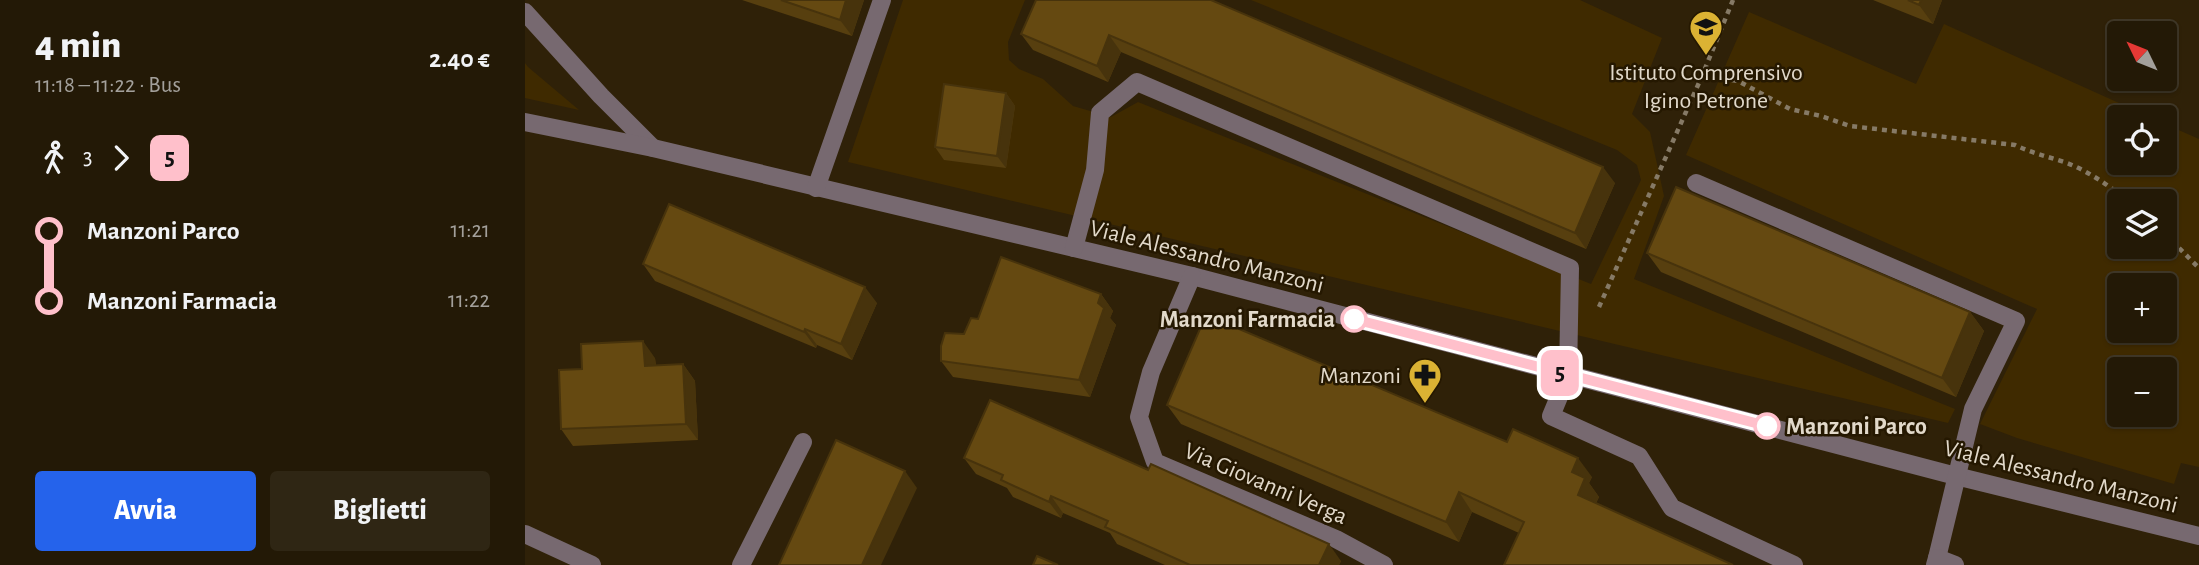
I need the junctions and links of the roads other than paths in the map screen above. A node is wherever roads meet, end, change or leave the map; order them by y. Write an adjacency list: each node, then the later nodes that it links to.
1 (882, 0): 6 (street)
2 (525, 12): 4 (street)
3 (525, 121): 4 (street, Viale Alessandro Manzoni)
4 (653, 148): 6 (street, Viale Alessandro Manzoni)
5 (1696, 183): 11 (street)
6 (816, 188): 7 (street, Viale Alessandro Manzoni)
7 (1074, 248): 8 (street, Viale Alessandro Manzoni); 9 (street)
8 (1192, 276): 9 (street, Viale Alessandro Manzoni); 17 (street, Via Giovanni Verga)
9 (1568, 375): 11 (street, Viale Alessandro Manzoni); 18 (street)
10 (803, 442): 16 (street)
11 (1956, 476): 13 (street, Viale Alessandro Manzoni); 14 (street)
12 (525, 534): 15 (street)
13 (2199, 536)
14 (1936, 561): 19 (street)
15 (592, 565)
16 (741, 565)
17 (1384, 565)
18 (1794, 565)
19 (1955, 565)

